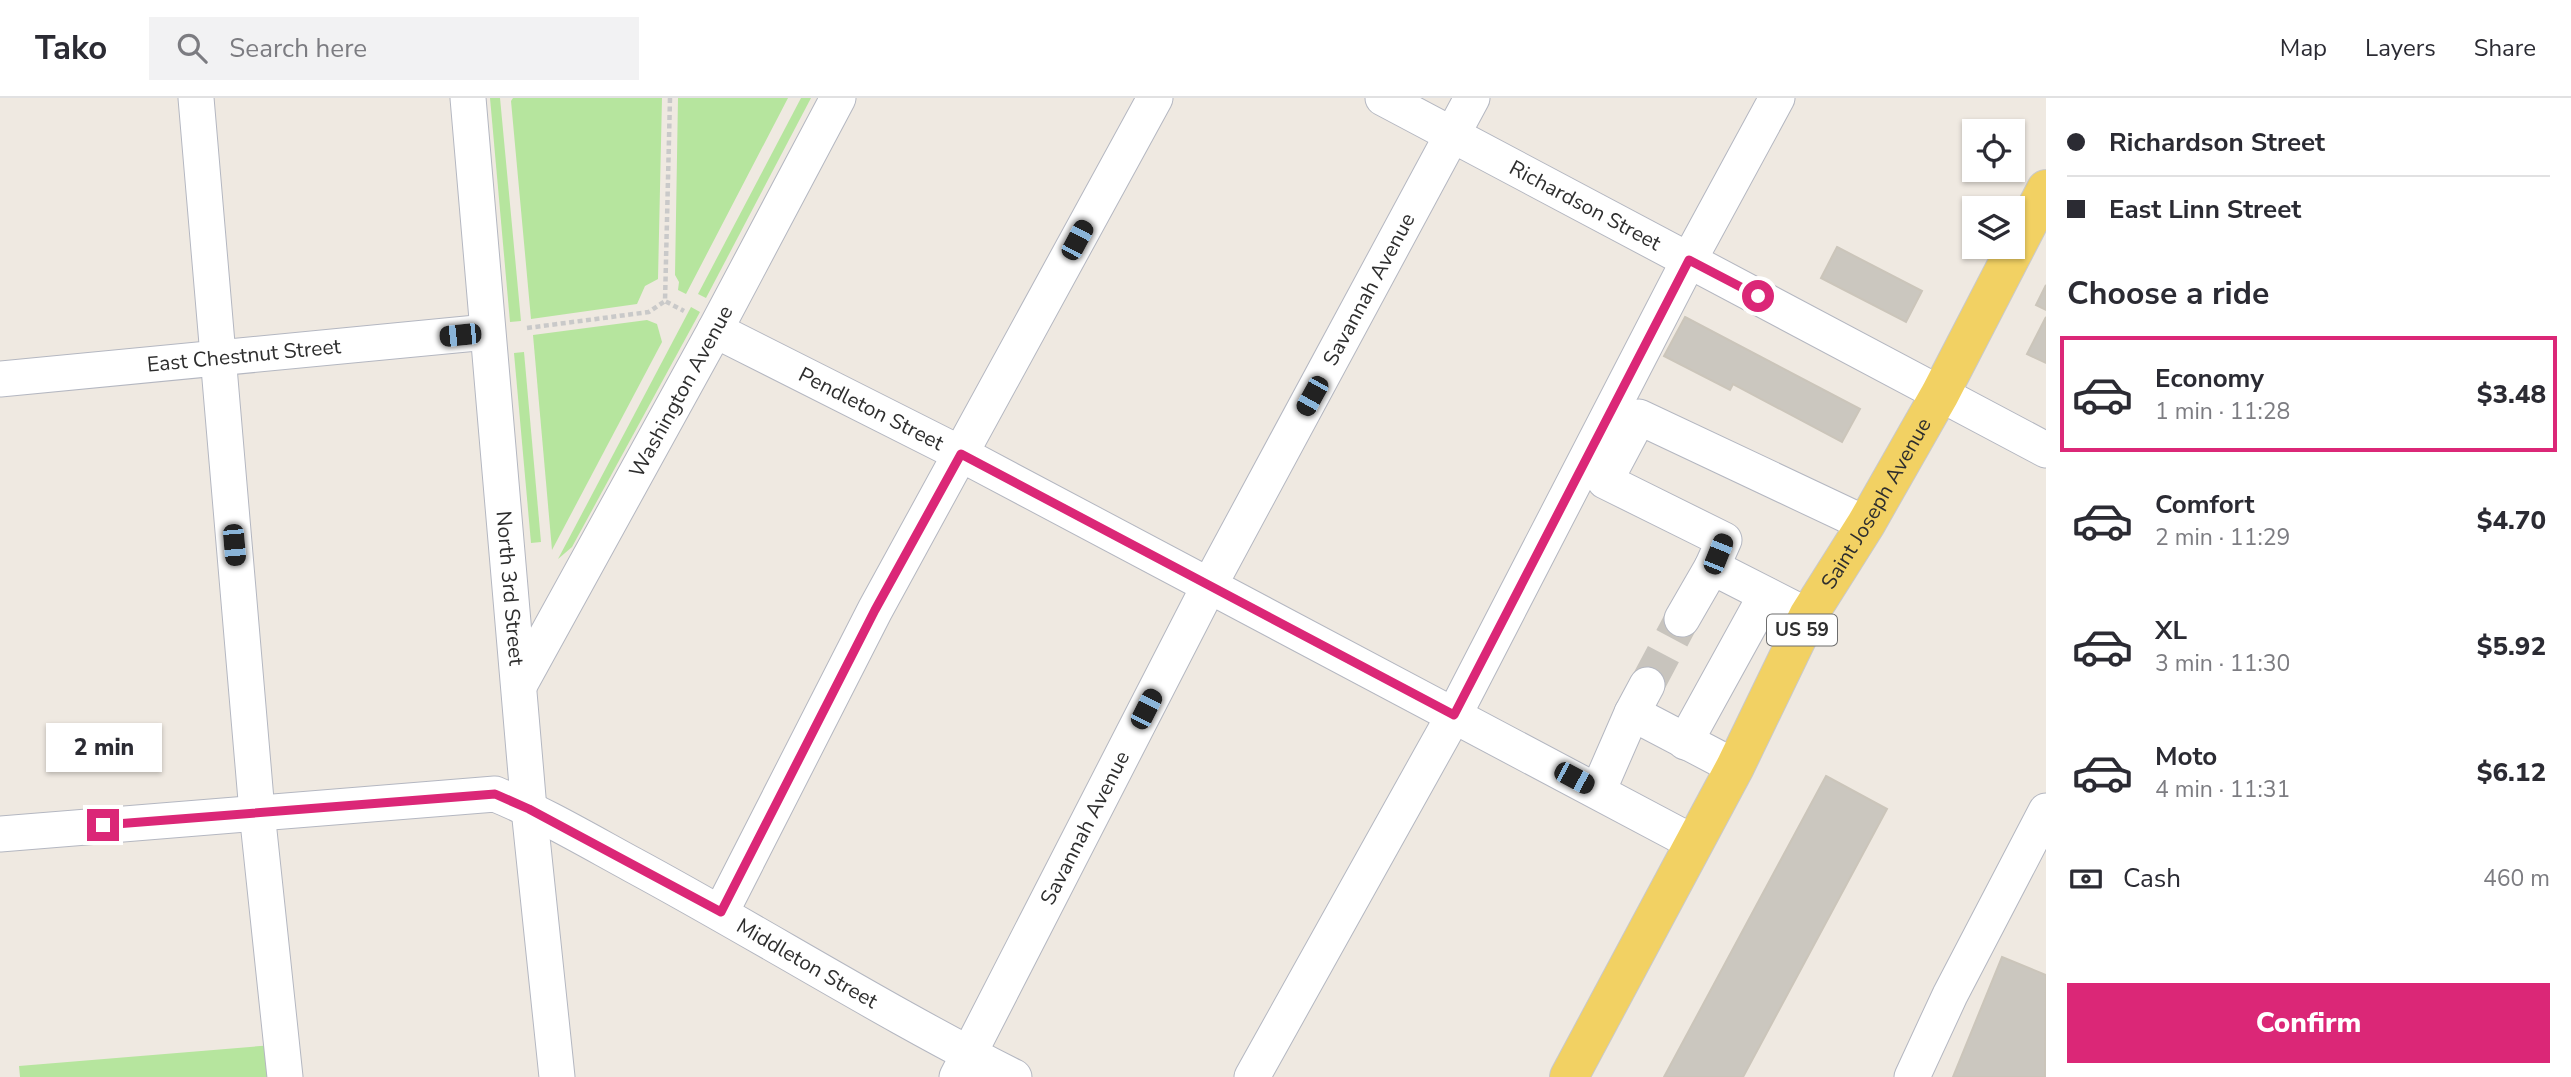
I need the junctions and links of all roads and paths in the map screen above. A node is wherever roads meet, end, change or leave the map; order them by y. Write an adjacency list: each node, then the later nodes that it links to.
1 (196, 98): 17 (street)
2 (468, 98): 16 (street, North 3rd Street)
3 (670, 98): 12 (path)
4 (838, 98): 15 (street, Washington Avenue)
5 (1155, 98): 21 (street)
6 (1383, 98): 9 (street, Richardson Street)
7 (1472, 98): 9 (street, Savannah Avenue)
8 (1777, 98): 11 (street)
9 (1453, 134): 11 (street, Richardson Street); 24 (street, Savannah Avenue)
10 (2046, 189): 19 (main road, Saint Joseph Avenue / US 59)
11 (1689, 260): 19 (street, Richardson Street); 29 (street)
12 (665, 301): 13 (path); 14 (path)
13 (684, 311)
14 (527, 328)
15 (715, 330): 21 (street, Pendleton Street); 28 (street, Washington Avenue)
16 (487, 332): 17 (street, East Chestnut Street); 28 (street, North 3rd Street)
17 (218, 358): 18 (street, East Chestnut Street); 35 (street)
18 (0, 379)
19 (1940, 394): 20 (street, Richardson Street); 22 (main road, Saint Joseph Avenue / US 59)
20 (2046, 450)
21 (961, 454): 24 (street, Pendleton Street); 38 (street)
22 (1866, 524): 23 (street); 26 (main road, Saint Joseph Avenue / US 59)
23 (1712, 567): 25 (street); 27 (street)
24 (1209, 586): 29 (street, Pendleton Street); 39 (street, Savannah Avenue)
25 (1766, 595): 26 (street); 30 (street)
26 (1808, 616): 31 (main road, Saint Joseph Avenue / US 59)
27 (1682, 619)
28 (520, 684): 33 (street, North 3rd Street)
29 (1454, 715): 32 (street, Pendleton Street); 43 (street)
30 (1685, 742): 31 (street); 32 (street)
31 (1735, 767): 37 (main road, Saint Joseph Avenue / US 59)
32 (1598, 791): 37 (street, Pendleton Street)
33 (529, 809): 35 (street, Middleton Street); 38 (street, Middleton Street); 41 (street, North 3rd Street)
34 (2046, 811): 45 (street)
35 (257, 812): 36 (street, Middleton Street); 40 (street)
36 (0, 834)
37 (1694, 843): 44 (main road, Saint Joseph Avenue / US 59)
38 (721, 912): 39 (street, Middleton Street)
39 (964, 1066): 42 (street, Middleton Street)
40 (285, 1077)
41 (556, 1077)
42 (1014, 1077)
43 (1252, 1077)
44 (1569, 1077)
45 (1912, 1077)

